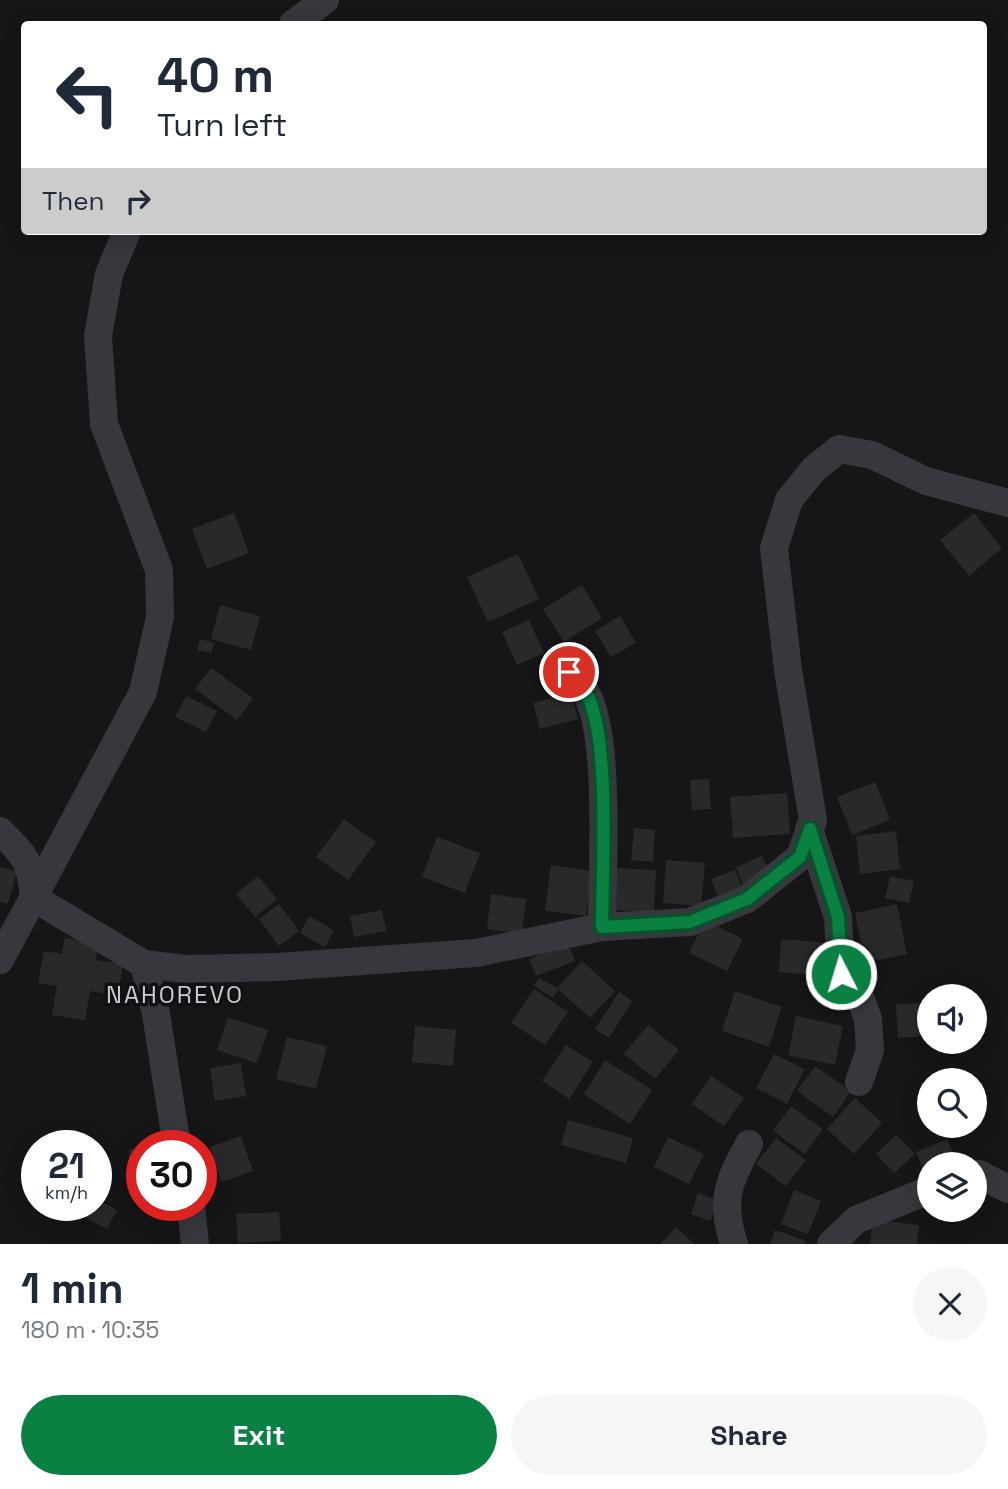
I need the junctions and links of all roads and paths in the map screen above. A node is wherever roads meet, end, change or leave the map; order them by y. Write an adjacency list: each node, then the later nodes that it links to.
1 (325, 0): 2 (street)
2 (297, 21)
3 (125, 235): 8 (street)
4 (1008, 503): 6 (street)
5 (569, 672): 9 (street)
6 (810, 829): 9 (street); 12 (street)
7 (0, 831): 8 (street)
8 (34, 898): 10 (street); 11 (street)
9 (602, 927): 11 (street)
10 (0, 960)
11 (144, 964): 13 (street)
12 (859, 1083)
13 (174, 1130)
14 (749, 1144): 20 (street)
15 (987, 1179): 16 (street)
16 (1008, 1189)
17 (917, 1195): 21 (street)
18 (193, 1221): 19 (street)
19 (195, 1244)
20 (734, 1244)
21 (831, 1244)

